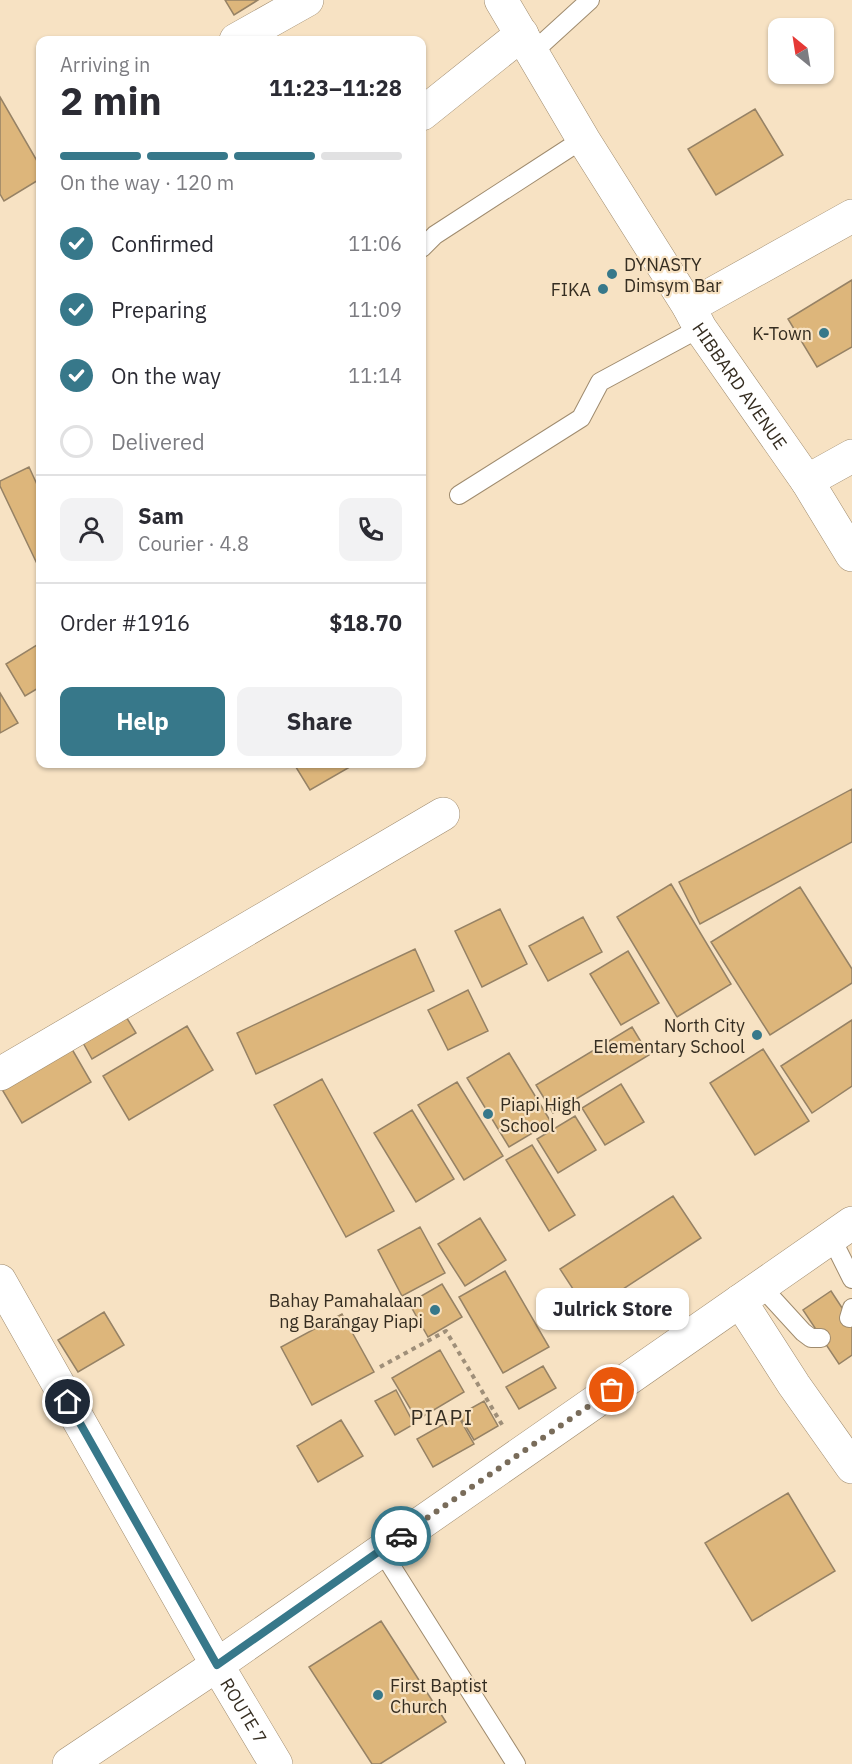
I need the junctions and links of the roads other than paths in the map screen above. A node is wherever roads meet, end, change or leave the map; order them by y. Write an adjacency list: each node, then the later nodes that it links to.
1 (307, 0): 4 (street)
2 (501, 0): 5 (street, HIBBARD AVENUE)
3 (590, 0): 5 (lane)
4 (243, 36)
5 (527, 43): 6 (street); 7 (street, HIBBARD AVENUE)
6 (426, 111)
7 (583, 139): 9 (lane); 10 (street, HIBBARD AVENUE)
8 (852, 216): 10 (street)
9 (426, 244)
10 (694, 317): 12 (street, HIBBARD AVENUE); 13 (lane)
11 (852, 456): 12 (street)
12 (807, 482): 14 (street, HIBBARD AVENUE)
13 (459, 495)
14 (852, 555)
15 (443, 814): 16 (street)
16 (0, 1074)
17 (842, 1230): 18 (lane); 20 (street)
18 (852, 1279)
19 (0, 1281): 24 (street, ROUTE 7)
20 (750, 1294): 21 (lane); 22 (street); 23 (street)
21 (821, 1338)
22 (852, 1467)
23 (381, 1550): 24 (street); 27 (lane)
24 (217, 1665): 25 (street); 26 (street, ROUTE 7)
25 (69, 1764)
26 (276, 1764)
27 (516, 1764)

